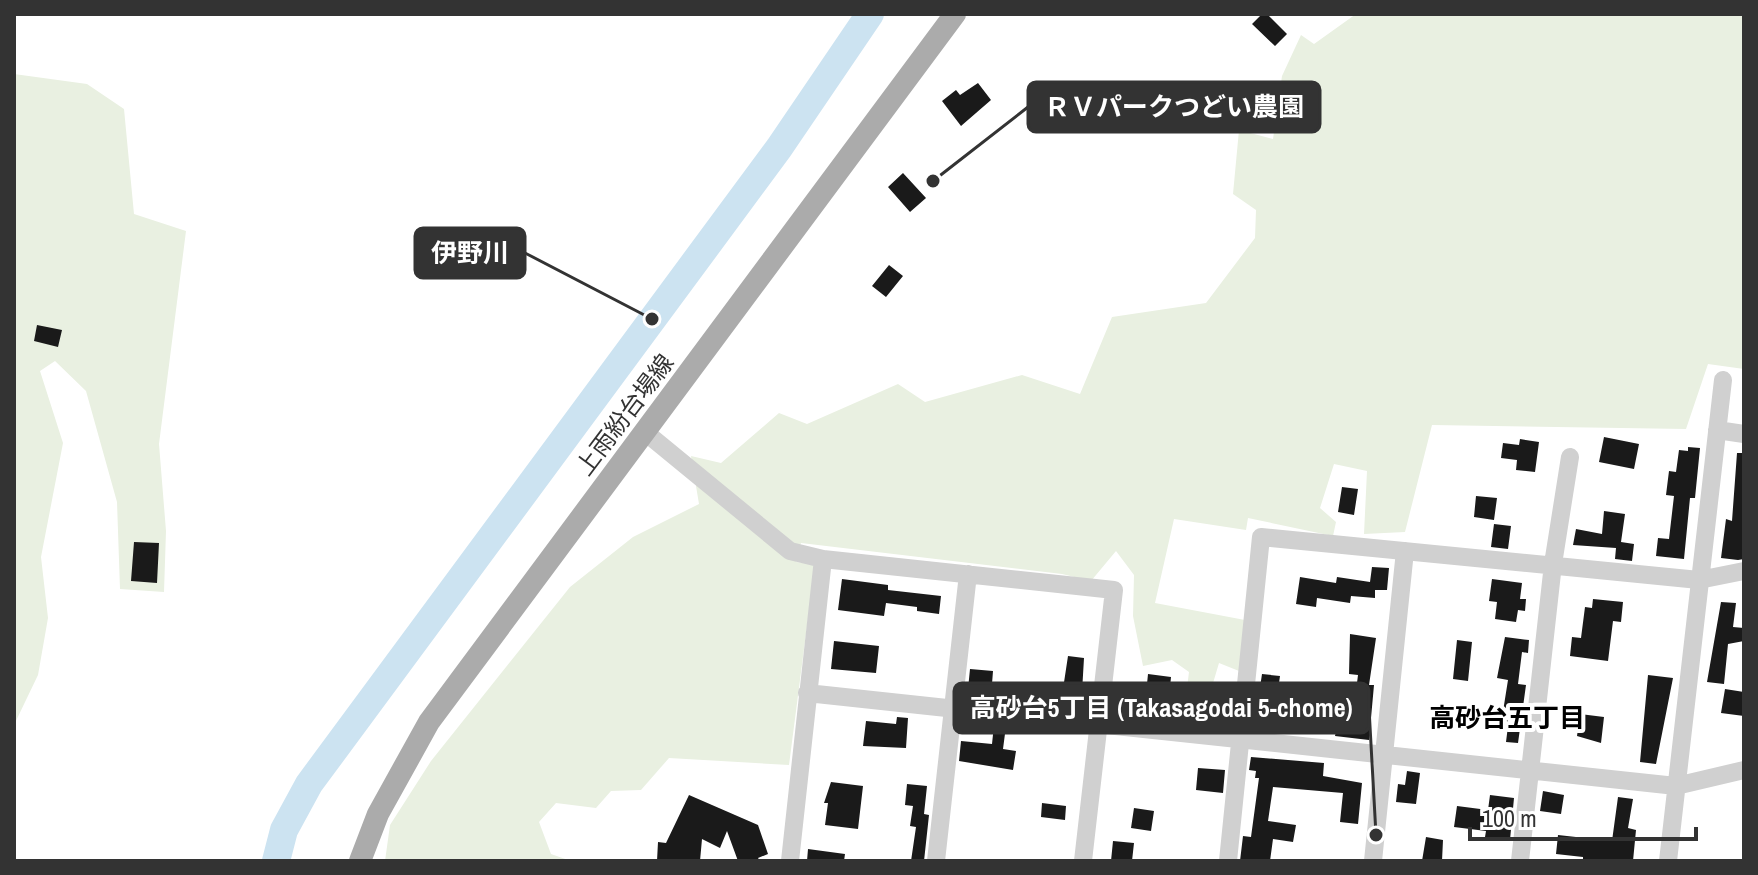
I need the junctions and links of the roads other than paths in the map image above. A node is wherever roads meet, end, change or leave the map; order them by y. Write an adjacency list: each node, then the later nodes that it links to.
1 (955, 14): 4 (main road, 上雨紛台場線)
2 (1723, 380): 3 (street)
3 (1717, 430): 5 (street); 12 (street)
4 (645, 432): 8 (street); 21 (main road, 上雨紛台場線)
5 (1744, 434)
6 (1570, 457): 9 (street)
7 (1405, 551): 9 (street); 16 (street); 17 (street)
8 (823, 559): 11 (street); 13 (street)
9 (1553, 564): 12 (street); 18 (street)
10 (1744, 571): 12 (street)
11 (968, 574): 14 (street); 15 (street)
12 (1699, 580): 20 (street)
13 (807, 693): 14 (street); 22 (street)
14 (954, 708): 15 (street); 23 (street)
15 (1098, 724): 16 (street); 24 (street)
16 (1240, 739): 17 (street); 25 (street)
17 (1385, 755): 18 (street); 26 (street)
18 (1529, 770): 20 (street); 27 (street)
19 (1744, 770): 20 (street)
20 (1676, 786): 28 (street)
21 (360, 861)
22 (790, 861)
23 (936, 861)
24 (1083, 861)
25 (1228, 861)
26 (1373, 861)
27 (1520, 861)
28 (1668, 861)

